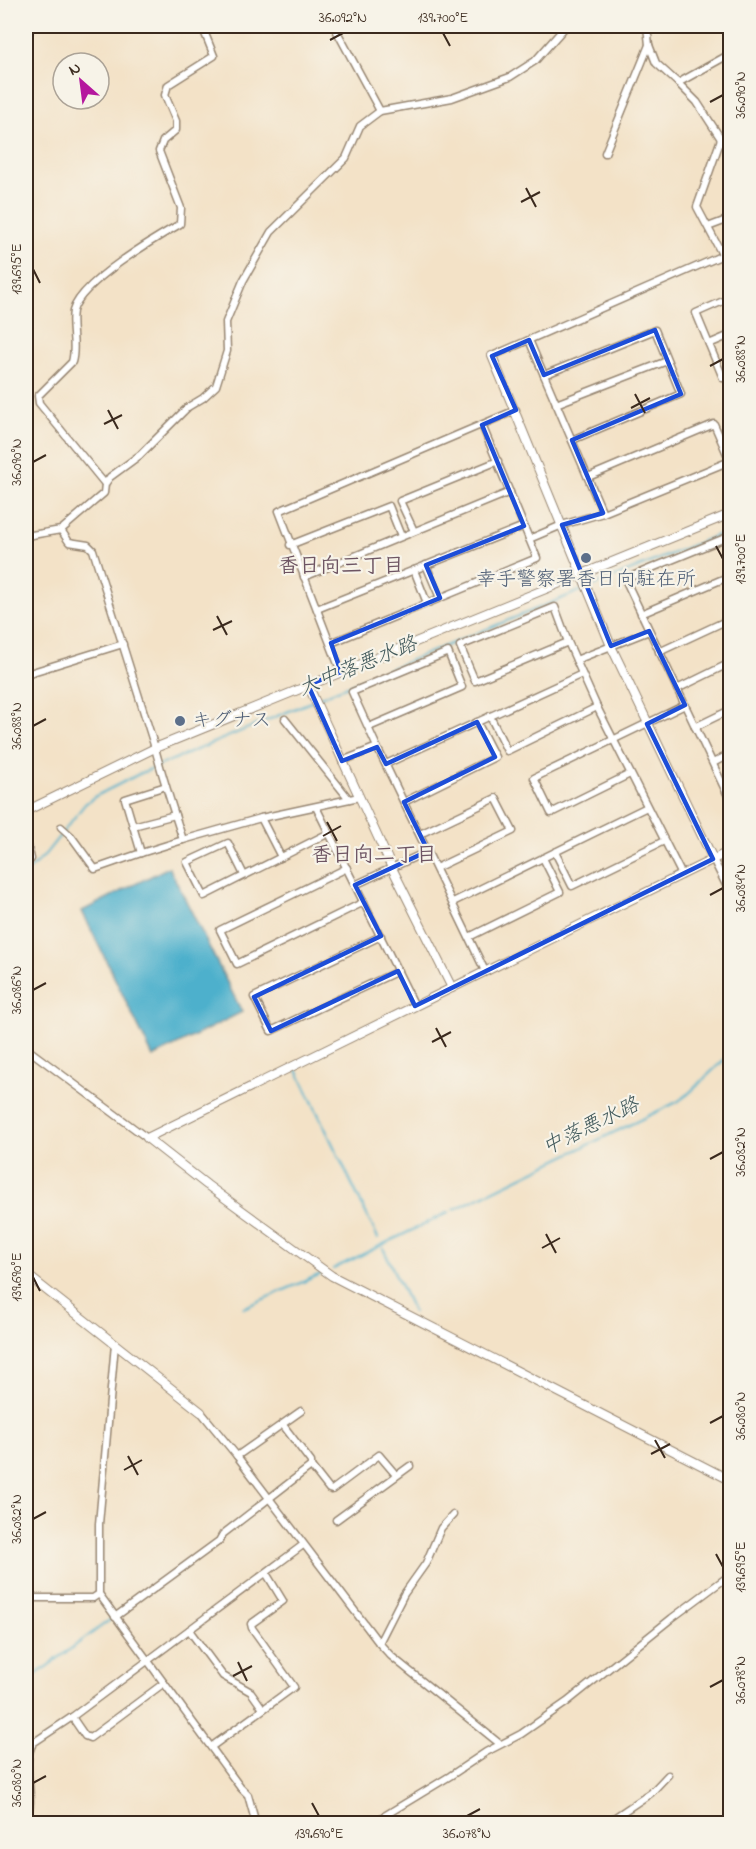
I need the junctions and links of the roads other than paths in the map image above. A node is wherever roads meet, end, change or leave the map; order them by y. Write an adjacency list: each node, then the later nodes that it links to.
1 (31, 26): 6 (street)
2 (202, 26): 32 (street)
3 (334, 26): 10 (street)
4 (566, 26): 10 (street)
5 (646, 26): 7 (street)
6 (26, 42)
7 (649, 45): 9 (street); 13 (street)
8 (730, 54): 9 (street)
9 (678, 83): 11 (street)
10 (380, 111): 32 (street)
11 (721, 139): 12 (street); 15 (street)
12 (730, 144)
13 (605, 153)
14 (730, 222): 15 (street)
15 (708, 227): 17 (street)
16 (730, 252): 17 (street)
17 (723, 256): 20 (street)
18 (730, 298): 21 (street)
19 (730, 335): 21 (street)
20 (529, 340): 22 (street); 24 (street)
21 (709, 344): 25 (street)
22 (492, 356): 27 (street)
23 (668, 360): 24 (street); 26 (street); 29 (street)
24 (544, 375): 26 (street)
25 (730, 375)
26 (556, 404): 29 (street)
27 (516, 410): 28 (street); 36 (street)
28 (482, 425): 30 (street); 44 (street)
29 (572, 440): 31 (street)
30 (498, 461): 33 (street); 39 (street)
31 (588, 477): 34 (street); 34 (street)
32 (105, 484): 38 (street)
33 (510, 492): 37 (street); 39 (street)
34 (603, 513): 36 (street)
35 (730, 514): 47 (street)
36 (562, 525): 43 (street); 47 (street)
37 (524, 526): 43 (street); 45 (street)
38 (61, 530): 40 (street); 58 (street)
39 (414, 531): 41 (street)
40 (26, 536)
41 (401, 536): 44 (street); 49 (street)
42 (730, 536): 53 (street)
43 (529, 538): 50 (street)
44 (290, 545): 49 (street)
45 (426, 565): 46 (street); 50 (street)
46 (414, 570): 51 (street); 52 (street)
47 (581, 575): 59 (street); 63 (street)
48 (730, 576): 53 (street)
49 (304, 577): 52 (street)
50 (440, 598): 51 (street)
51 (427, 603): 57 (street)
52 (317, 609): 57 (street)
53 (641, 614): 55 (street)
54 (730, 619): 60 (street)
55 (649, 631): 59 (street); 60 (street)
56 (568, 642): 56 (street); 61 (street)
57 (331, 643): 63 (street)
58 (123, 644): 64 (street); 79 (street)
59 (611, 646): 61 (street); 74 (street)
60 (659, 652): 67 (street)
61 (576, 660): 65 (street)
62 (730, 663): 67 (street)
63 (341, 672): 66 (street)
64 (26, 674)
65 (582, 674): 69 (street); 71 (street)
66 (308, 685): 79 (street); 81 (street)
67 (677, 689): 68 (street)
68 (685, 705): 74 (street); 76 (street)
69 (597, 707): 71 (street); 77 (street)
70 (730, 710): 76 (street)
71 (490, 716): 73 (street)
72 (285, 719): 87 (street)
73 (477, 722): 83 (street); 89 (street)
74 (647, 724): 77 (street); 108 (street)
75 (369, 727): 75 (street); 78 (street)
76 (695, 727): 82 (street)
77 (613, 740): 84 (street); 84 (street)
78 (377, 747): 81 (street); 83 (street)
79 (156, 752): 85 (street); 92 (street)
80 (730, 754): 82 (street)
81 (342, 761): 86 (street)
82 (713, 763): 88 (street)
83 (386, 764): 89 (street)
84 (630, 774): 91 (street)
85 (166, 786): 93 (street); 96 (street)
86 (359, 797): 87 (street); 111 (street)
87 (349, 799): 90 (street)
88 (730, 800)
89 (404, 802): 98 (street)
90 (316, 807): 94 (street); 97 (street)
91 (647, 807): 101 (street); 104 (street)
92 (26, 811)
93 (175, 815): 96 (street); 100 (street)
94 (261, 818): 100 (street); 106 (street)
95 (61, 826): 105 (street)
96 (133, 826): 105 (street)
97 (329, 833): 106 (street); 110 (street)
98 (420, 834): 102 (street); 112 (street)
99 (26, 838): 109 (street)
100 (183, 840): 105 (street)
101 (664, 841): 104 (street); 114 (street)
102 (428, 851): 111 (street); 112 (street)
103 (730, 851): 108 (street)
104 (555, 852): 107 (street)
105 (141, 853)
106 (280, 857): 113 (street)
107 (543, 858): 118 (street); 120 (street)
108 (713, 859): 114 (street); 116 (street)
109 (26, 864)
110 (347, 868): 115 (street); 117 (street)
111 (392, 868): 115 (street); 123 (street)
112 (436, 868): 118 (street)
113 (244, 875): 113 (street)
114 (682, 875): 122 (street)
115 (355, 885): 117 (street)
116 (730, 894)
117 (364, 902): 119 (street)
118 (453, 902): 120 (street)
119 (381, 936): 121 (street); 121 (street)
120 (469, 937): 122 (street)
121 (398, 971): 124 (street)
122 (485, 972): 123 (street)
123 (452, 988): 124 (street)
124 (415, 1006): 126 (street)
125 (26, 1048): 126 (street)
126 (147, 1138): 137 (street)
127 (26, 1274): 128 (street)
128 (115, 1344): 130 (street); 144 (street)
129 (301, 1411): 131 (street)
130 (201, 1412): 132 (street)
131 (283, 1425): 132 (street); 133 (street)
132 (237, 1456): 138 (street)
133 (311, 1466): 136 (street); 138 (street)
134 (410, 1466): 136 (street)
135 (730, 1466): 137 (street)
136 (396, 1475): 140 (street)
137 (727, 1478)
138 (268, 1498): 141 (street); 146 (street)
139 (453, 1515): 148 (street)
140 (336, 1520)
141 (303, 1545): 142 (street); 148 (street)
142 (266, 1573): 147 (street); 151 (street)
143 (730, 1575): 153 (street)
144 (99, 1594): 145 (street); 146 (street)
145 (26, 1598)
146 (115, 1617): 149 (street)
147 (189, 1630): 149 (street); 151 (street)
148 (379, 1643): 153 (street)
149 (147, 1660): 150 (street); 152 (street)
150 (164, 1683): 152 (street); 154 (street)
151 (263, 1709): 154 (street)
152 (72, 1717): 156 (street)
153 (500, 1744): 158 (street)
154 (211, 1746): 157 (street)
155 (668, 1775): 159 (street)
156 (26, 1821)
157 (256, 1824)
158 (371, 1824)
159 (605, 1824)

